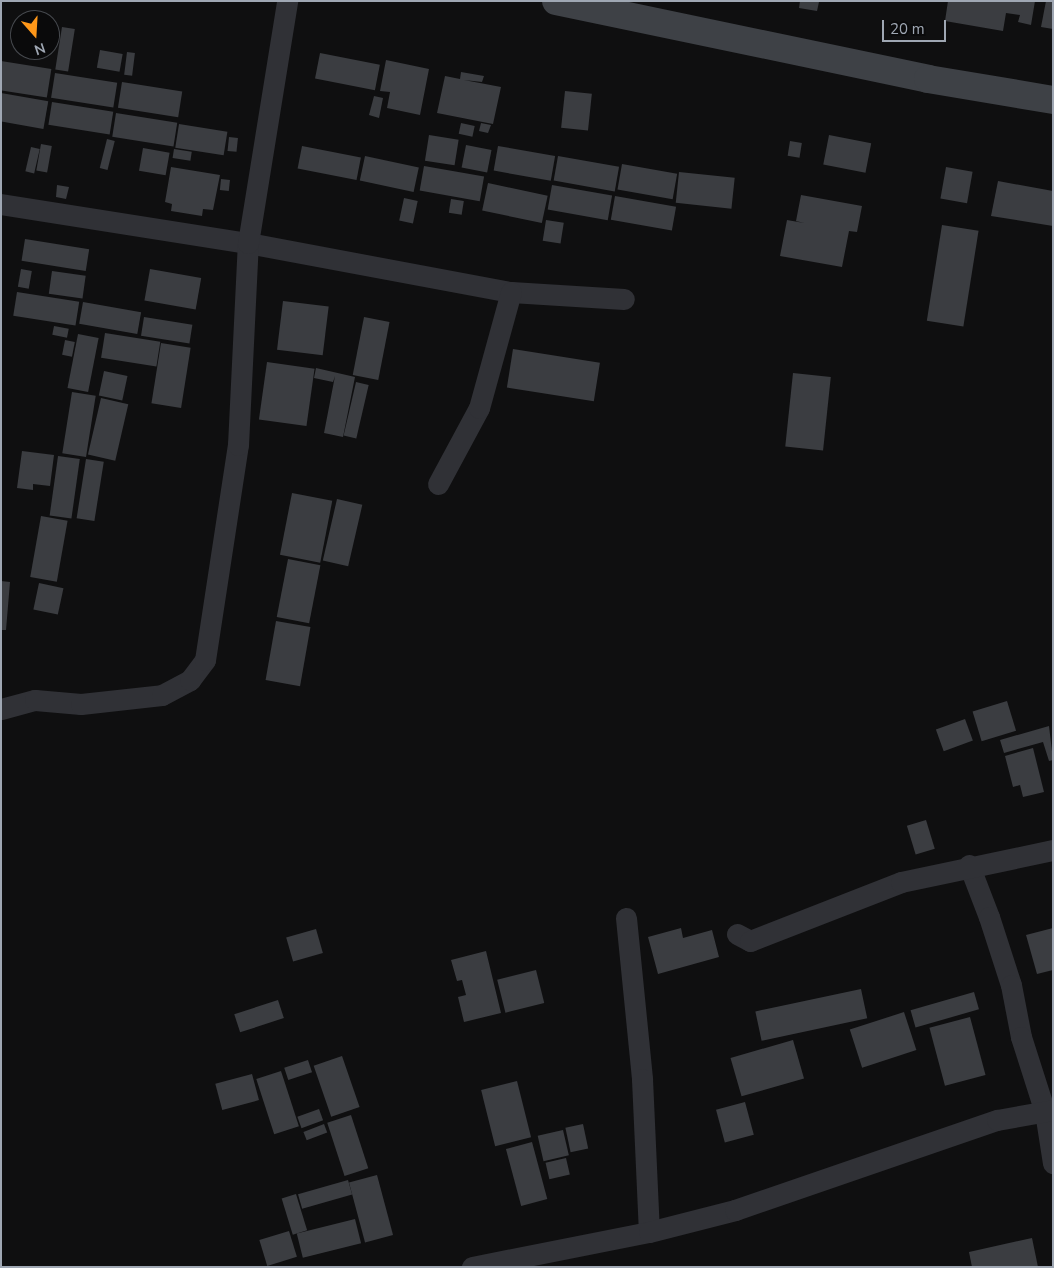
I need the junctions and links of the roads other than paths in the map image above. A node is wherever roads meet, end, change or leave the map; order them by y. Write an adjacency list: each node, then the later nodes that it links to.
1 (286, 1): 5 (street)
2 (556, 1): 3 (street)
3 (1053, 100)
4 (1, 204): 5 (street)
5 (248, 243): 6 (street); 9 (street)
6 (511, 292): 7 (street); 8 (street)
7 (624, 299)
8 (438, 484)
9 (1, 709)
10 (1053, 850): 11 (street)
11 (968, 865): 13 (street); 14 (street)
12 (626, 918): 16 (street)
13 (737, 934)
14 (1049, 1111): 15 (street); 16 (street)
15 (1053, 1163)
16 (649, 1232): 17 (street)
17 (495, 1264): 18 (street)
18 (472, 1267)

